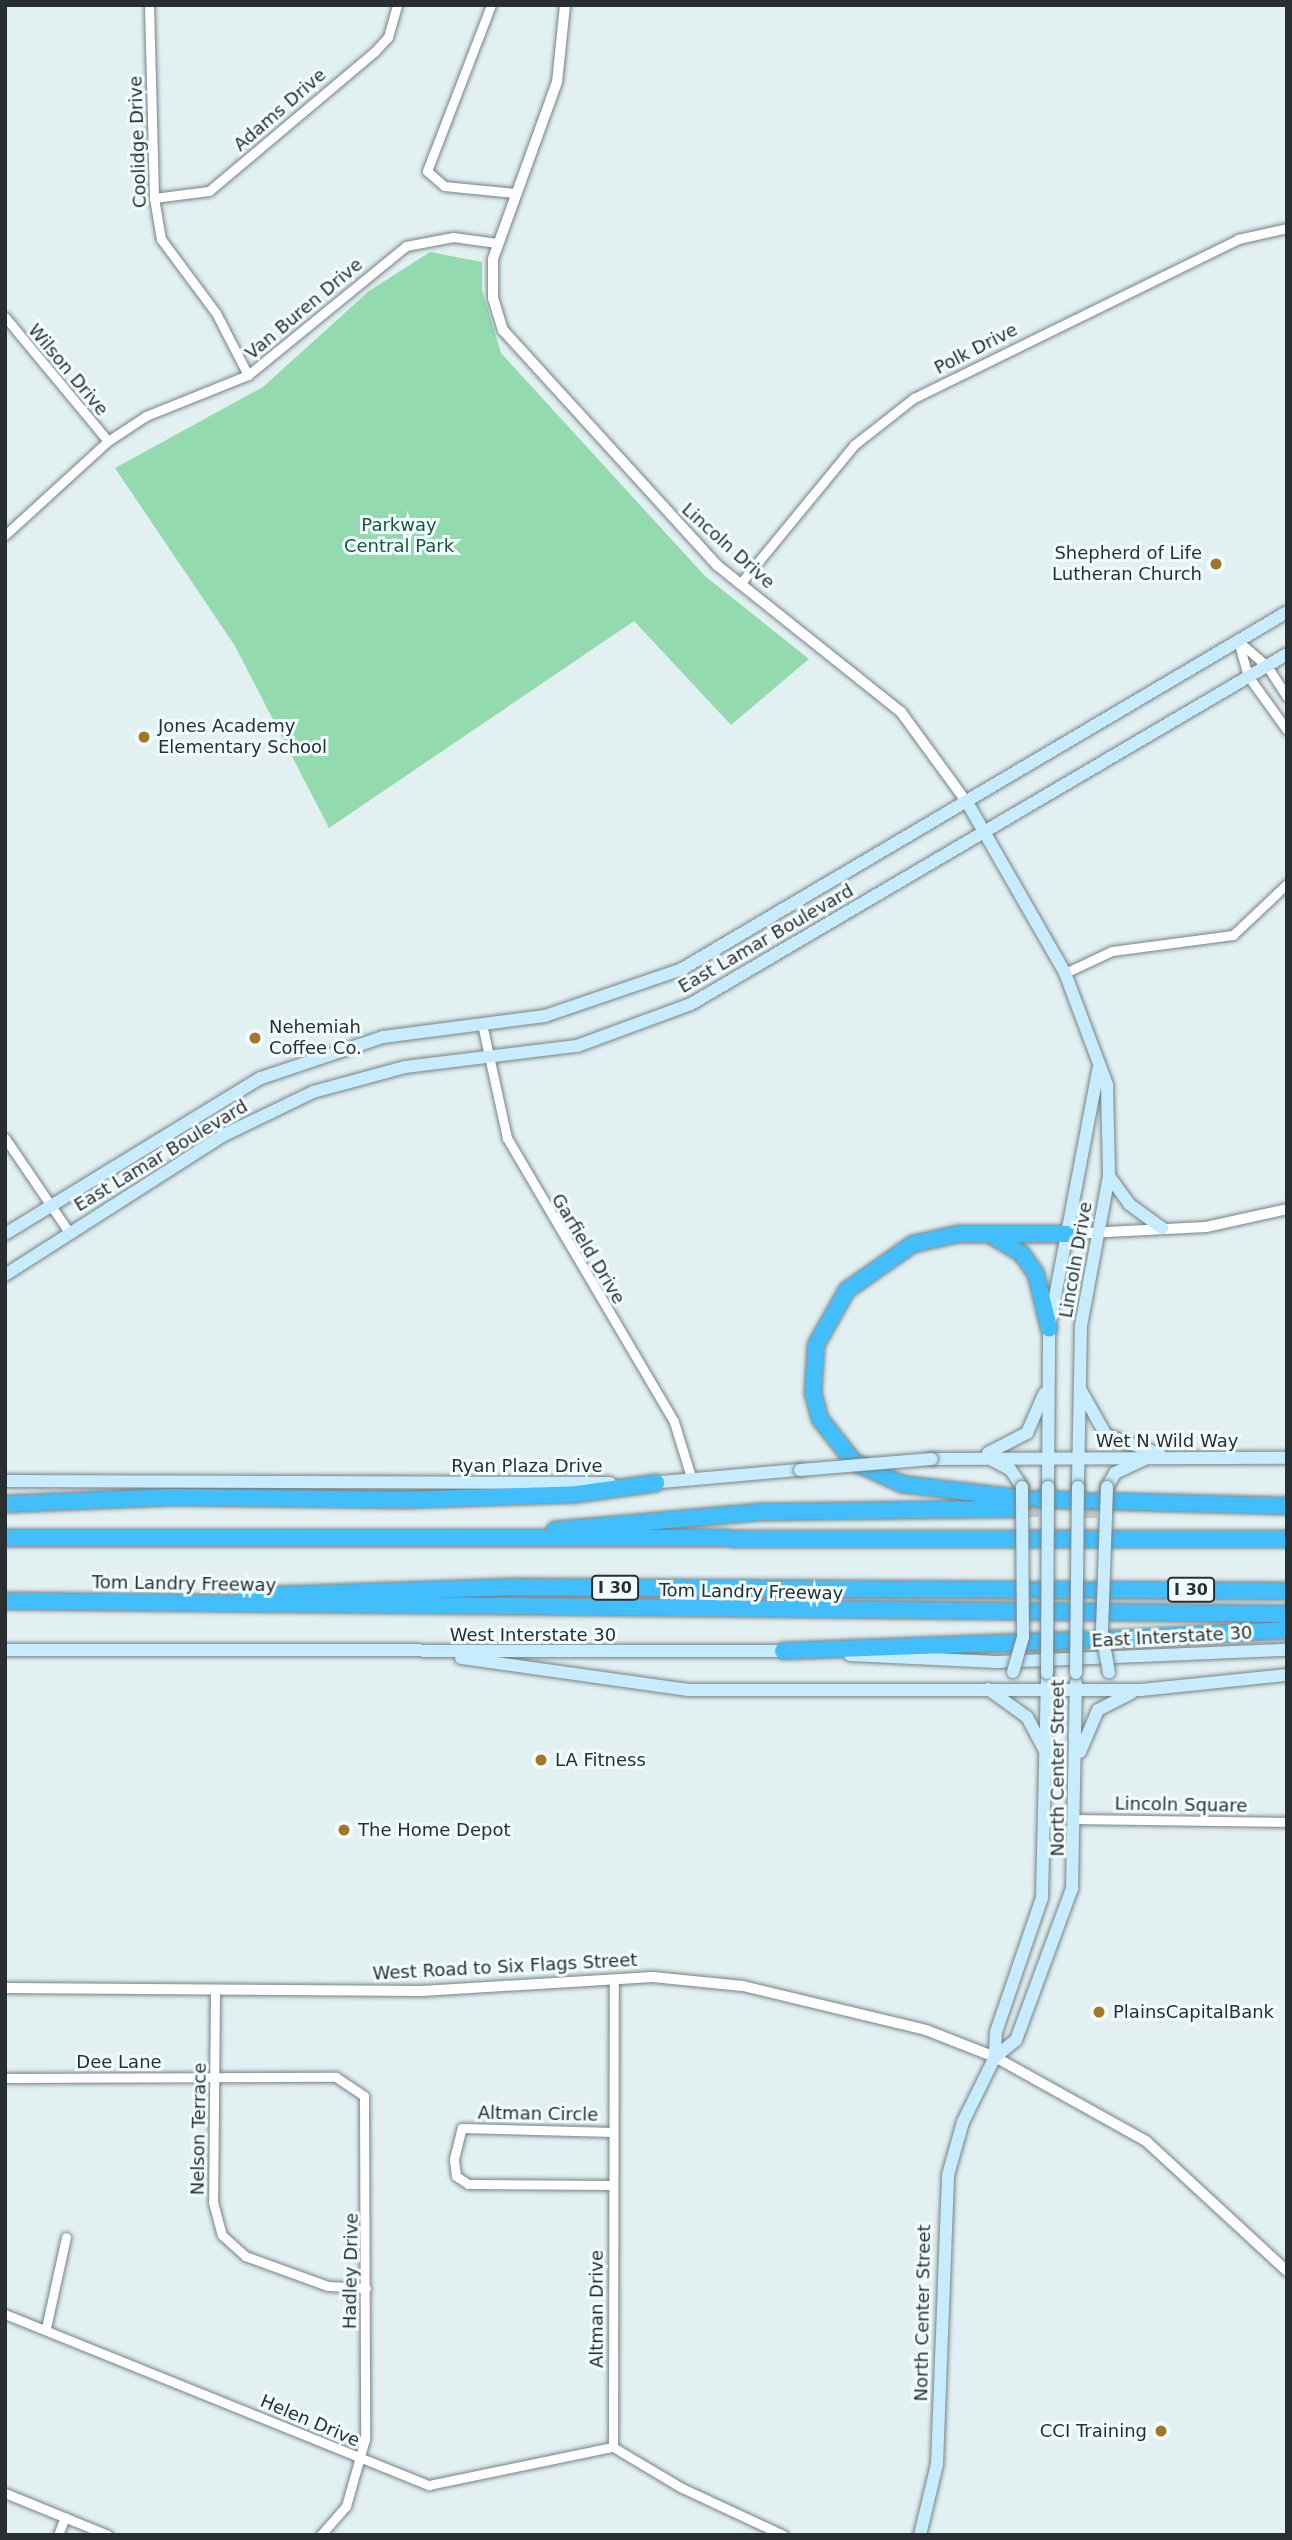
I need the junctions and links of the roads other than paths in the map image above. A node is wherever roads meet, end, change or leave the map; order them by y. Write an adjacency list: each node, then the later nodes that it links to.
1 (149, 5): 6 (street, Coolidge Drive)
2 (397, 5): 6 (street, Adams Drive)
3 (491, 5): 5 (street)
4 (565, 5): 5 (street, Lincoln Drive)
5 (515, 193): 8 (street, Lincoln Drive)
6 (153, 198): 10 (street, Coolidge Drive)
7 (1287, 228): 13 (street, Polk Drive)
8 (497, 243): 10 (street, Van Buren Drive); 13 (street, Lincoln Drive)
9 (5, 317): 11 (street, Wilson Drive)
10 (248, 375): 11 (street, Van Buren Drive)
11 (108, 441): 12 (street, Van Buren Drive)
12 (5, 536)
13 (740, 583): 21 (street, Lincoln Drive)
14 (1287, 612): 15 (main road, East Lamar Boulevard)
15 (1238, 641): 17 (street); 18 (street); 21 (main road, East Lamar Boulevard)
16 (1287, 654): 17 (main road, East Lamar Boulevard)
17 (1267, 666): 18 (main road, East Lamar Boulevard); 19 (street)
18 (1248, 676): 20 (street); 22 (main road, East Lamar Boulevard)
19 (1287, 697)
20 (1287, 730)
21 (968, 804): 22 (main road, Lincoln Drive); 25 (main road, East Lamar Boulevard)
22 (984, 833): 24 (main road, Lincoln Drive); 26 (main road, East Lamar Boulevard)
23 (1287, 884): 24 (street)
24 (1065, 973): 27 (main road, Lincoln Drive)
25 (482, 1024): 26 (street, Garfield Drive); 30 (main road, East Lamar Boulevard)
26 (488, 1059): 34 (main road, East Lamar Boulevard); 48 (street, Garfield Drive)
27 (1098, 1070): 29 (main road, Lincoln Drive); 36 (main road, Lincoln Drive)
28 (5, 1138): 30 (street)
29 (1109, 1176): 32 (main road); 33 (main road, Lincoln Drive)
30 (50, 1205): 34 (street); 35 (main road, East Lamar Boulevard)
31 (1287, 1209): 32 (street)
32 (1162, 1228): 33 (street)
33 (1099, 1230): 36 (street); 40 (main road, Lincoln Drive)
34 (69, 1232): 38 (main road, East Lamar Boulevard)
35 (5, 1234)
36 (1067, 1234): 37 (highway); 39 (main road, Lincoln Drive)
37 (988, 1235): 39 (highway); 51 (highway)
38 (5, 1275)
39 (1049, 1328): 41 (main road, Lincoln Drive)
40 (1077, 1382): 45 (main road); 47 (main road, Lincoln Drive)
41 (1048, 1384): 42 (main road); 43 (main road, Lincoln Drive)
42 (980, 1458): 43 (main road, Ryan Plaza Drive); 48 (main road, Ryan Plaza Drive, bridge); 51 (main road)
43 (1048, 1458): 47 (main road, Wet N Wild Way); 51 (main road, North Center Street)
44 (1146, 1458): 45 (main road, Wet N Wild Way); 47 (main road, Wet N Wild Way); 72 (main road, bridge)
45 (1178, 1458): 46 (main road, Wet N Wild Way)
46 (1287, 1458)
47 (1078, 1459): 52 (main road, North Center Street)
48 (692, 1480): 50 (main road, Ryan Plaza Drive)
49 (5, 1482): 50 (main road, Ryan Plaza Drive)
50 (656, 1483): 53 (highway)
51 (1033, 1498): 52 (highway); 55 (highway); 69 (main road, bridge); 70 (main road, North Center Street, bridge)
52 (1089, 1502): 54 (highway); 71 (main road, North Center Street, bridge)
53 (5, 1504)
54 (1287, 1506)
55 (476, 1537): 56 (highway); 57 (highway)
56 (5, 1538)
57 (1287, 1539)
58 (1287, 1591): 60 (highway, I 30)
59 (5, 1601): 60 (highway, Tom Landry Freeway / I 30)
60 (204, 1603): 61 (highway, Tom Landry Freeway / I 30)
61 (1287, 1614)
62 (1287, 1630): 65 (highway)
63 (5, 1650): 66 (main road, West Interstate 30)
64 (1287, 1650): 67 (main road, East Interstate 30)
65 (783, 1651): 66 (main road, West Interstate 30); 67 (main road, West Interstate 30)
66 (430, 1653): 69 (main road)
67 (1060, 1659)
68 (1287, 1675): 73 (main road)
69 (988, 1689): 70 (main road); 74 (main road)
70 (1047, 1689): 71 (main road); 74 (main road, North Center Street)
71 (1077, 1690): 72 (main road); 75 (main road, North Center Street)
72 (1127, 1690): 73 (main road)
73 (1141, 1690): 75 (main road)
74 (1047, 1754): 81 (main road, North Center Street)
75 (1075, 1765): 76 (main road, North Center Street)
76 (1076, 1819): 77 (street, Lincoln Square); 81 (main road, North Center Street)
77 (1287, 1822)
78 (614, 1979): 80 (street, West Road to Six Flags Street); 81 (street, West Road to Six Flags Street); 85 (street, Altman Drive)
79 (5, 1988): 80 (street, West Road to Six Flags Street)
80 (215, 1989): 82 (street, Nelson Terrace)
81 (995, 2057): 88 (street, West Road to Six Flags Street); 100 (main road, North Center Street)
82 (216, 2077): 83 (street, Dee Lane); 84 (street, Dee Lane); 89 (street, Nelson Terrace)
83 (5, 2078)
84 (357, 2086): 89 (street, Hadley Drive)
85 (613, 2132): 86 (street, Altman Drive); 86 (street, Altman Circle)
86 (612, 2185): 92 (street, Altman Drive)
87 (66, 2237): 91 (street)
88 (1287, 2271)
89 (366, 2288): 93 (street, Hadley Drive)
90 (5, 2314): 91 (street, Helen Drive)
91 (46, 2328): 93 (street, Helen Drive)
92 (613, 2447): 93 (street, Helen Drive); 99 (street)
93 (360, 2459): 98 (street, Hadley Drive)
94 (5, 2493): 95 (street)
95 (65, 2517): 96 (street); 97 (street)
96 (58, 2535)
97 (108, 2535)
98 (321, 2535)
99 (783, 2535)
100 (920, 2535)

